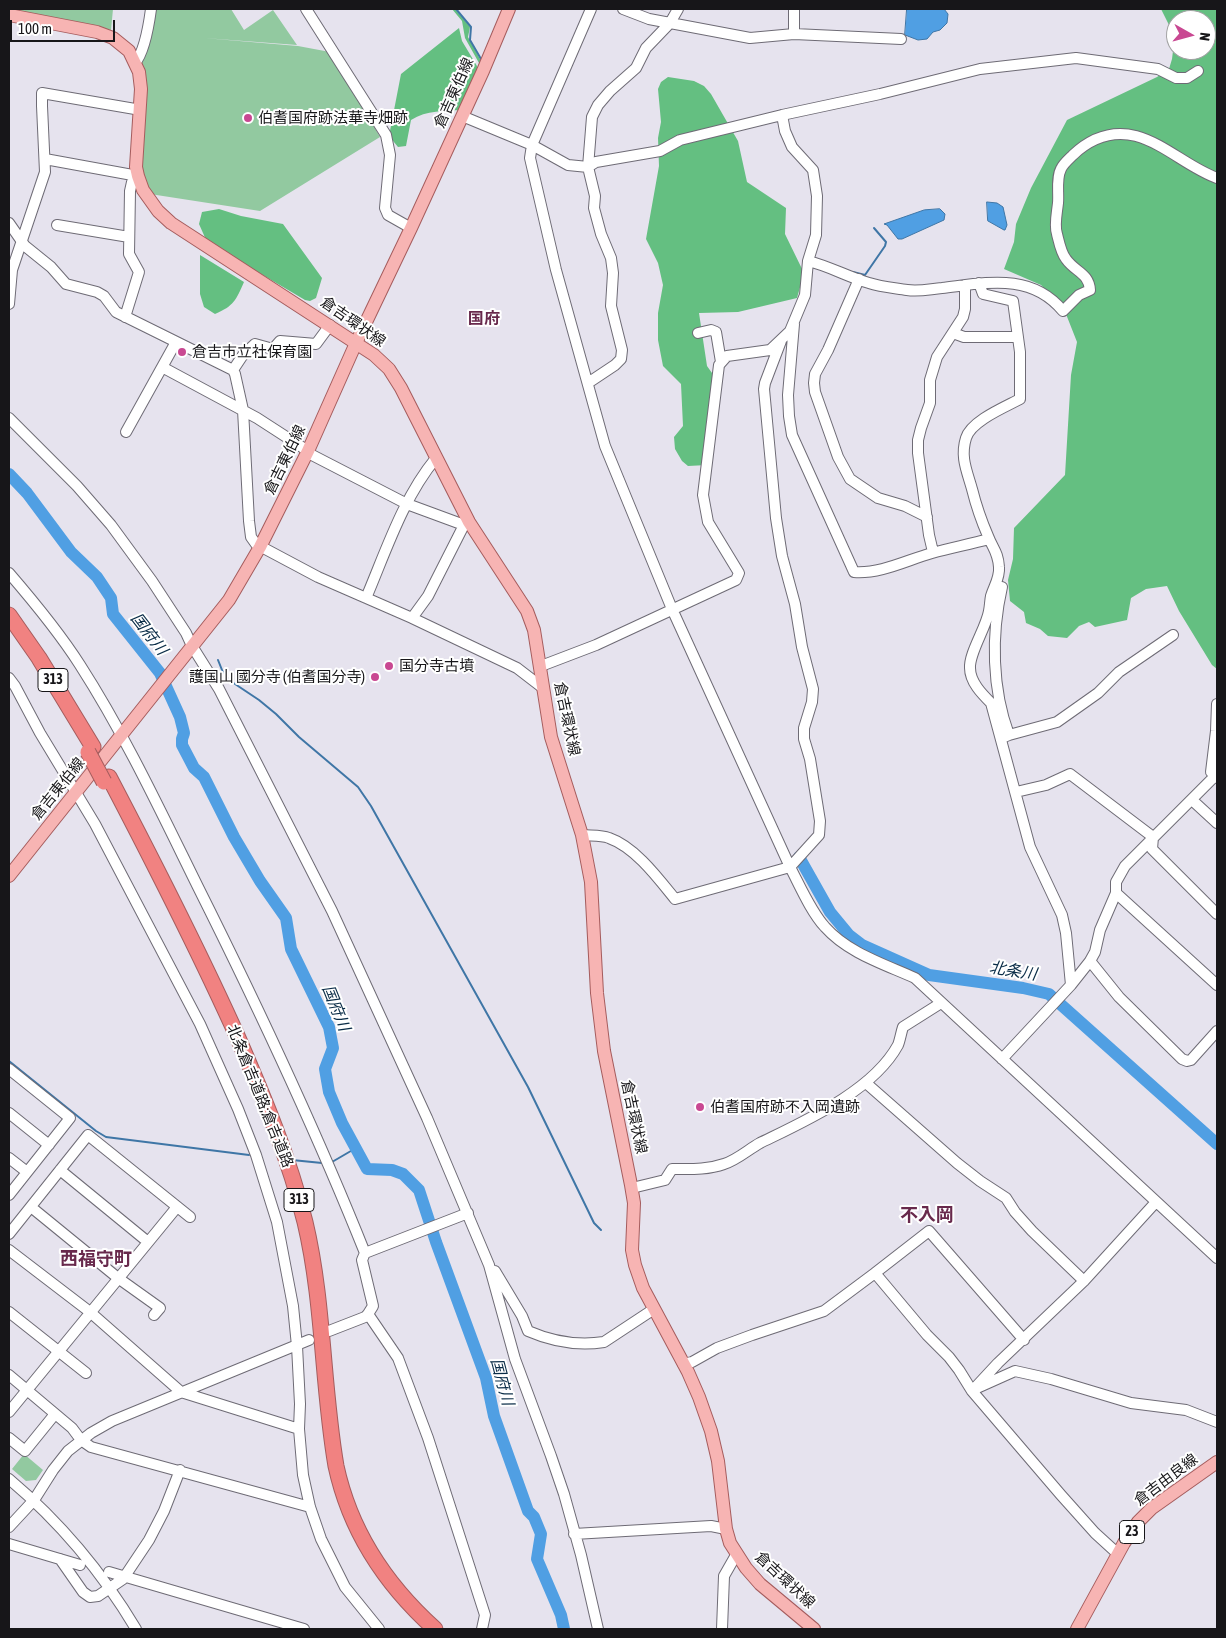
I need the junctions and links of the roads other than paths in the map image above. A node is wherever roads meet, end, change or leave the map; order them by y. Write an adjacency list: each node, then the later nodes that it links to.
1 (151, 9): 12 (street)
2 (306, 9): 24 (street)
3 (508, 9): 16 (main road, 倉吉東伯線)
4 (591, 9): 17 (street)
5 (623, 9): 9 (street)
6 (678, 9): 9 (street)
7 (794, 9): 10 (street)
8 (9, 15): 12 (main road, 倉吉環状線)
9 (670, 23): 10 (street); 19 (street)
10 (794, 34): 11 (street)
11 (901, 38)
12 (135, 63): 20 (main road, 倉吉環状線)
13 (1198, 71): 15 (street)
14 (135, 109): 18 (street)
15 (782, 114): 19 (street); 27 (street)
16 (462, 116): 17 (street); 24 (main road, 倉吉東伯線)
17 (532, 145): 19 (street); 44 (street)
18 (45, 159): 20 (street); 26 (street)
19 (588, 167): 44 (street)
20 (138, 176): 25 (street); 34 (main road, 倉吉環状線)
21 (1217, 178): 29 (street)
22 (9, 223): 26 (street)
23 (56, 225): 25 (street)
24 (411, 228): 40 (main road, 倉吉東伯線)
25 (129, 236): 32 (street)
26 (22, 243): 31 (street); 32 (street)
27 (808, 261): 28 (street); 33 (street)
28 (859, 279): 30 (street); 51 (street)
29 (979, 283): 30 (street); 37 (street)
30 (965, 285): 36 (street)
31 (9, 304)
32 (125, 317): 39 (street)
33 (794, 321): 38 (street); 55 (street)
34 (330, 324): 40 (main road, 倉吉環状線); 43 (street)
35 (698, 333): 41 (street)
36 (953, 333): 37 (street); 51 (street)
37 (1017, 337): 53 (street)
38 (781, 341): 41 (street); 80 (street)
39 (176, 342): 42 (street); 43 (street)
40 (356, 343): 48 (main road, 倉吉東伯線); 49 (main road, 倉吉環状線)
41 (722, 362): 59 (street)
42 (162, 367): 45 (street); 47 (street)
43 (233, 370): 45 (street)
44 (588, 383): 59 (street)
45 (243, 410): 48 (street); 54 (street)
46 (9, 418): 64 (street)
47 (126, 432)
48 (308, 451): 50 (street); 54 (main road, 倉吉東伯線)
49 (436, 458): 50 (street); 52 (main road, 倉吉環状線)
50 (407, 504): 52 (street); 58 (street)
51 (927, 517): 55 (street)
52 (467, 524): 61 (street); 65 (main road, 倉吉環状線)
53 (989, 539): 55 (street); 70 (street)
54 (260, 547): 58 (street); 64 (main road, 倉吉東伯線)
55 (933, 552)
56 (9, 573): 69 (street)
57 (1002, 586): 70 (street)
58 (366, 598): 61 (street)
59 (672, 608): 65 (street); 80 (street)
60 (9, 615): 71 (highway, 北条倉吉道路;倉吉道路 / 313)
61 (412, 618): 67 (street)
62 (9, 625): 71 (highway, 北条倉吉道路;倉吉道路 / 313)
63 (1173, 635): 70 (street)
64 (189, 650): 69 (main road, 倉吉東伯線); 102 (street)
65 (540, 666): 67 (main road, 倉吉環状線)
66 (9, 678): 75 (street)
67 (543, 688): 78 (main road, 倉吉環状線)
68 (1217, 704): 72 (street)
69 (121, 736): 75 (main road, 倉吉東伯線); 107 (street)
70 (1005, 737): 74 (street)
71 (91, 749): 73 (highway, 北条倉吉道路;倉吉道路 / 313, bridge)
72 (1216, 777): 76 (street)
73 (106, 780): 154 (highway, 北条倉吉道路;倉吉道路 / 313); 155 (highway, 北条倉吉道路;倉吉道路 / 313)
74 (1016, 792): 79 (street); 85 (street)
75 (76, 793): 81 (main road, 倉吉東伯線); 121 (street)
76 (1192, 800): 77 (street); 79 (street)
77 (1217, 823)
78 (582, 835): 80 (street); 97 (main road, 倉吉環状線)
79 (1153, 837): 82 (street); 83 (street)
80 (790, 867): 87 (street)
81 (9, 876)
82 (1116, 893): 84 (street); 86 (street)
83 (1217, 914)
84 (1090, 961): 85 (street); 88 (street)
85 (1070, 985): 89 (street)
86 (1217, 985)
87 (941, 1003): 89 (street); 91 (street)
88 (1217, 1031)
89 (1002, 1059): 99 (street)
90 (9, 1069): 93 (street)
91 (866, 1083): 97 (street); 112 (street)
92 (9, 1113): 93 (street)
93 (50, 1145): 96 (street)
94 (9, 1158): 96 (street)
95 (60, 1170): 100 (street); 101 (street); 105 (street)
96 (27, 1172): 98 (street)
97 (632, 1188): 113 (main road, 倉吉環状線)
98 (9, 1195)
99 (1156, 1202): 108 (street); 112 (street)
100 (31, 1206): 104 (street); 111 (street)
101 (177, 1207): 103 (street); 105 (street)
102 (468, 1213): 107 (street); 109 (street)
103 (190, 1217)
104 (9, 1234)
105 (148, 1242): 111 (street)
106 (9, 1250): 115 (street)
107 (367, 1252): 116 (street)
108 (1217, 1258)
109 (489, 1265): 113 (street); 142 (street)
110 (875, 1273): 120 (street); 123 (street); 127 (street)
111 (118, 1278): 115 (street); 117 (street)
112 (1084, 1281): 120 (street)
113 (654, 1309): 123 (main road, 倉吉環状線)
114 (9, 1312): 122 (street)
115 (90, 1312): 122 (street); 128 (street)
116 (368, 1314): 118 (street); 156 (street)
117 (154, 1315)
118 (329, 1331)
119 (309, 1340): 121 (street)
120 (1024, 1340): 127 (street)
121 (297, 1346): 128 (street); 132 (street)
122 (59, 1352): 124 (street); 126 (street)
123 (683, 1364): 141 (main road, 倉吉環状線)
124 (86, 1372)
125 (9, 1375): 126 (street)
126 (27, 1389): 129 (street); 130 (street)
127 (972, 1391): 131 (street); 145 (street)
128 (181, 1392): 132 (street); 134 (street)
129 (9, 1412)
130 (55, 1414): 133 (street); 134 (street)
131 (1217, 1422)
132 (299, 1428): 139 (street)
133 (9, 1438)
134 (81, 1440): 136 (street); 138 (street)
135 (1217, 1462): 145 (main road, 倉吉由良線 / 23)
136 (180, 1470): 139 (street); 149 (street)
137 (9, 1479): 138 (street)
138 (34, 1500): 140 (street); 150 (street)
139 (310, 1507): 153 (street)
140 (9, 1527)
141 (726, 1529): 142 (street); 144 (main road, 倉吉環状線)
142 (574, 1534): 157 (street)
143 (9, 1544): 146 (street)
144 (736, 1554): 158 (street); 159 (main road, 倉吉環状線)
145 (1118, 1554): 160 (main road, 倉吉由良線 / 23)
146 (60, 1559): 147 (street); 150 (street)
147 (80, 1564)
148 (109, 1572): 149 (street)
149 (125, 1577): 150 (street); 152 (street)
150 (109, 1588): 151 (street)
151 (136, 1629)
152 (304, 1629)
153 (379, 1629)
154 (420, 1629)
155 (435, 1629)
156 (482, 1629)
157 (598, 1629)
158 (722, 1629)
159 (814, 1629)
160 (1077, 1629)

